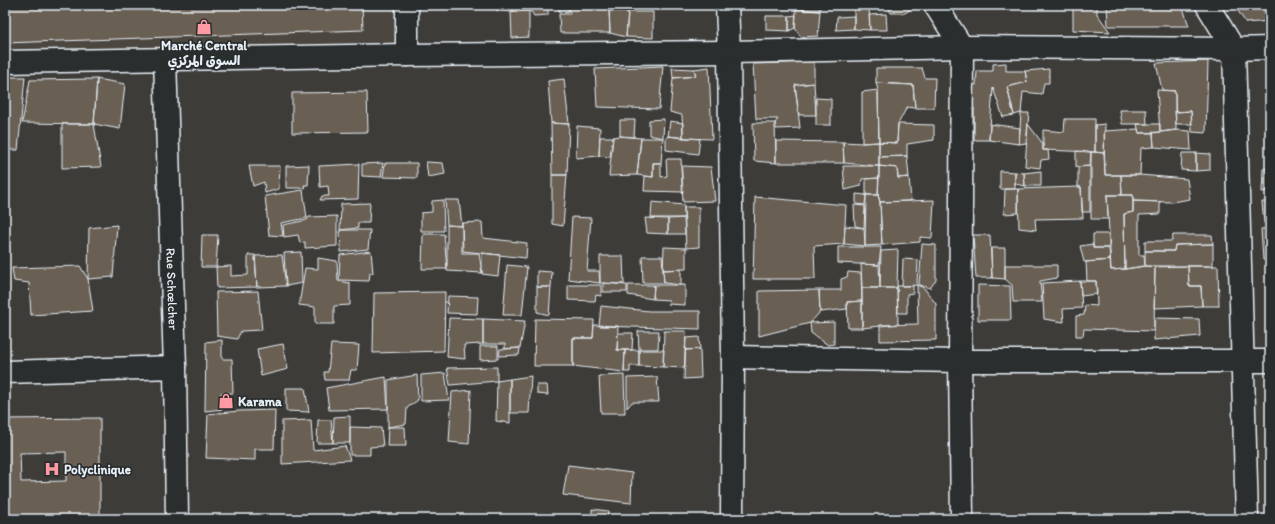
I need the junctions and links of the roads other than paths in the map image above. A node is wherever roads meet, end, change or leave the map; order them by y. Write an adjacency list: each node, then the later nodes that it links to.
1 (407, 5): 9 (street)
2 (727, 5): 8 (street)
3 (935, 5): 5 (street)
4 (1207, 5): 7 (street)
5 (962, 47): 7 (street); 8 (street); 13 (street)
6 (1270, 48): 7 (street)
7 (1234, 49): 15 (street)
8 (729, 52): 9 (street); 12 (street)
9 (407, 55): 10 (street)
10 (165, 59): 11 (street); 16 (street, Rue Schœlcher)
11 (5, 62)
12 (733, 357): 13 (street); 19 (street)
13 (960, 361): 15 (street); 20 (street)
14 (1270, 361): 15 (street)
15 (1243, 362): 21 (street)
16 (175, 367): 17 (street); 18 (street, Rue Schœlcher)
17 (5, 372)
18 (177, 519)
19 (732, 519)
20 (962, 519)
21 (1247, 519)

